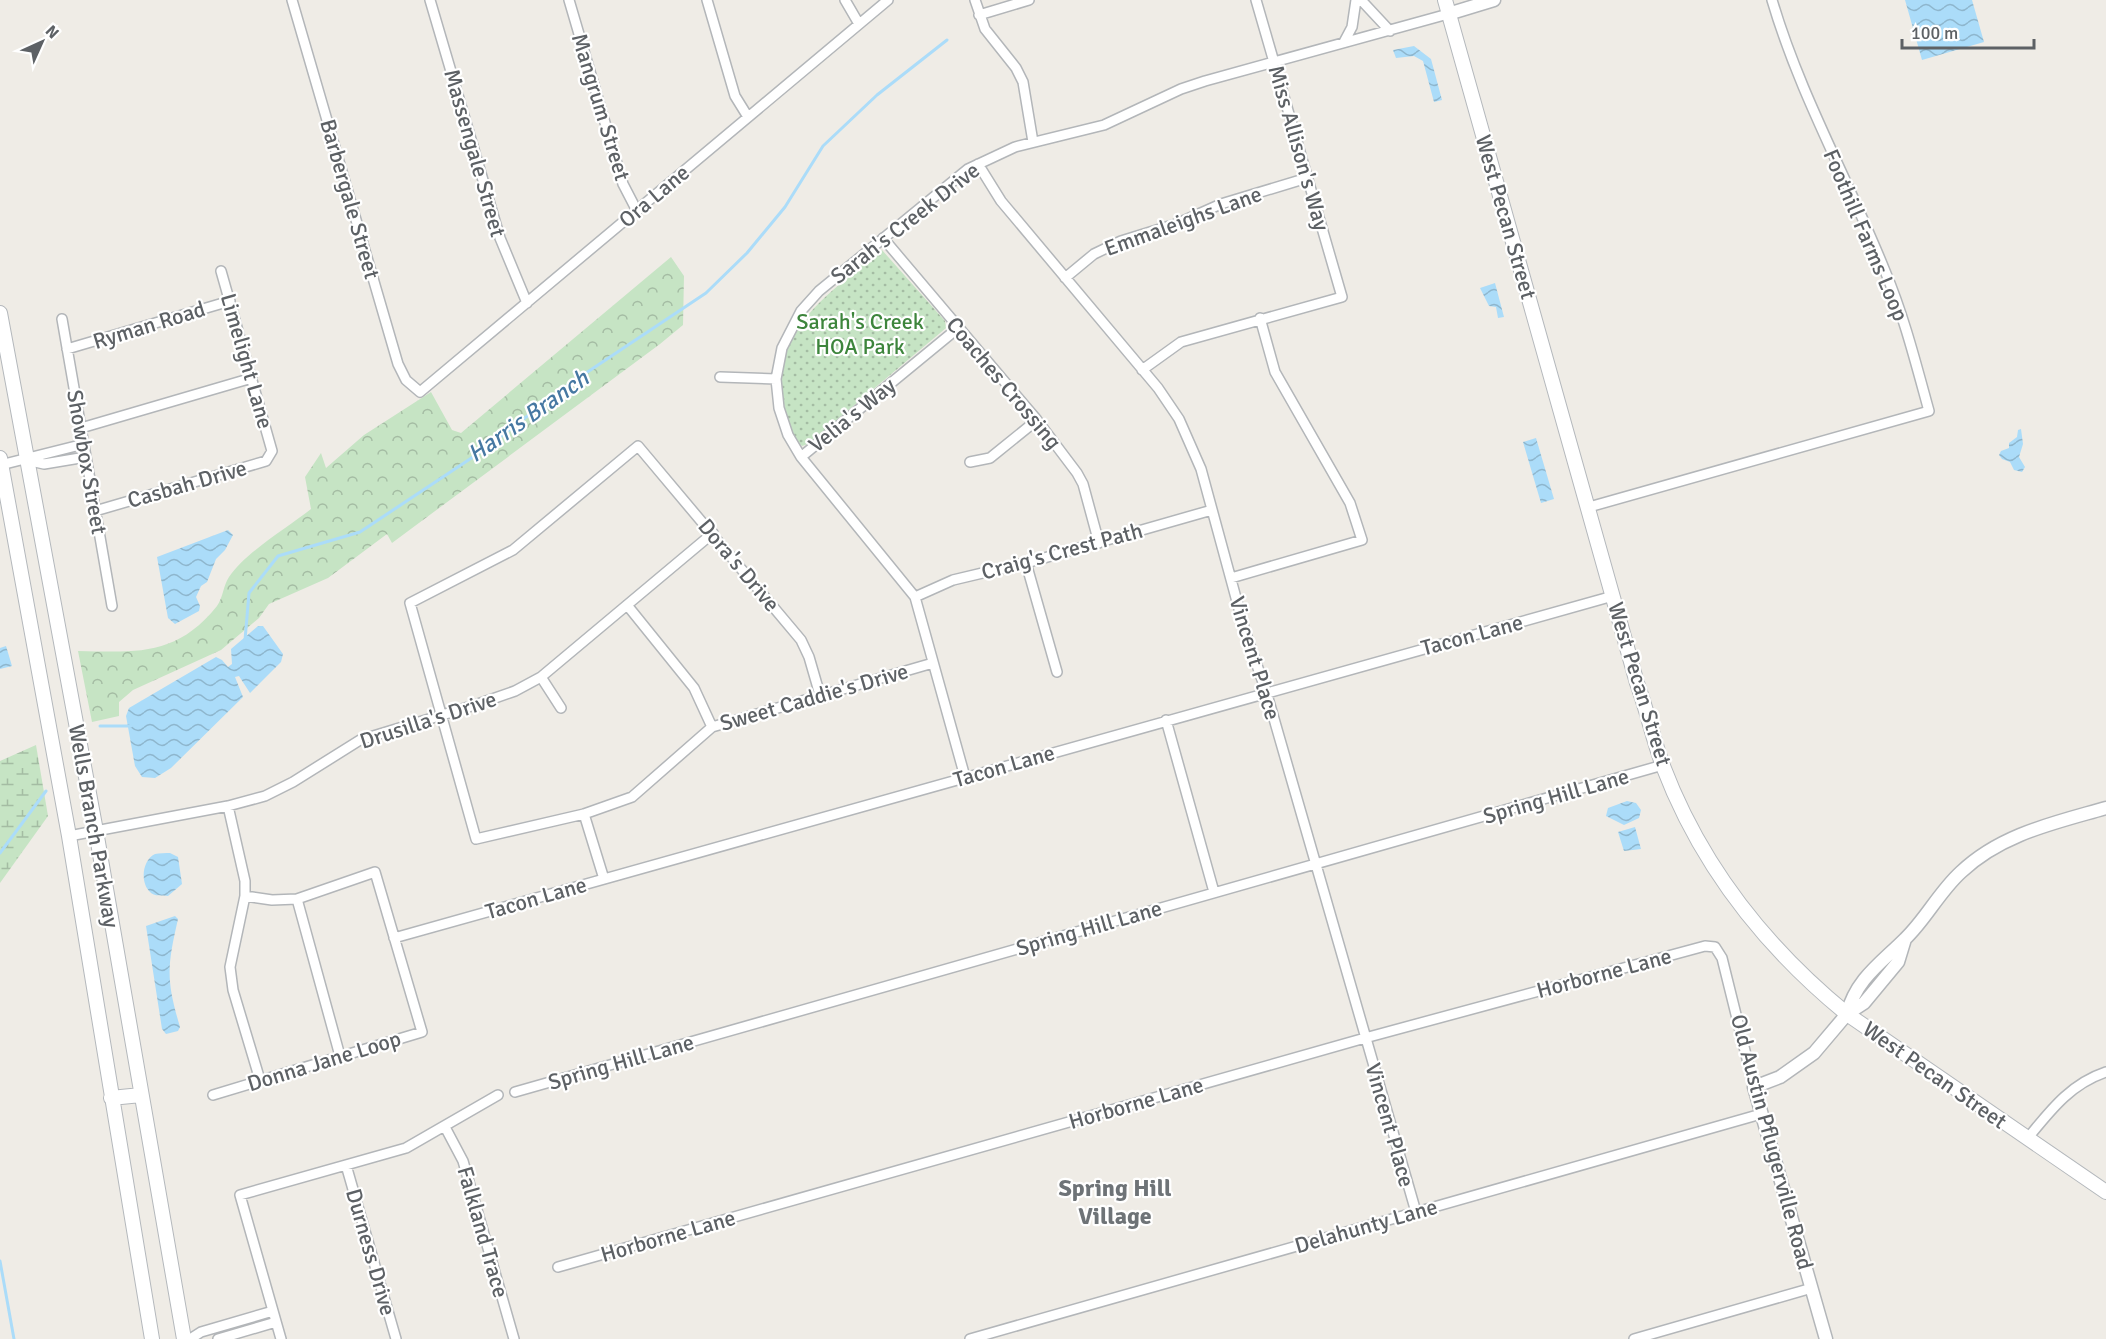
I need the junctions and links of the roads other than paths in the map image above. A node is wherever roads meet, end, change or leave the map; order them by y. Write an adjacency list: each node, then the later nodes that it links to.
1 (292, 0): 40 (street, Barbergale Street)
2 (430, 0): 30 (street, Massengale Street)
3 (569, 0): 25 (street, Mangrum Street)
4 (707, 0): 21 (street)
5 (845, 0): 17 (street)
6 (888, 0): 17 (street, Ora Lane)
7 (975, 0): 16 (street)
8 (1029, 0): 16 (street)
9 (1256, 0): 20 (street, Miss Allison's Way)
10 (1356, 0): 19 (street)
11 (1361, 0): 18 (street)
12 (1445, 0): 15 (main road, West Pecan Street)
13 (1494, 0): 15 (street)
14 (1772, 0): 50 (street, Foothill Farms Loop)
15 (1448, 14): 18 (street, Sarah's Creek Drive); 50 (main road, West Pecan Street)
16 (979, 15): 22 (street)
17 (859, 24): 21 (street, Ora Lane)
18 (1390, 31): 19 (street, Sarah's Creek Drive)
19 (1344, 42): 20 (street, Sarah's Creek Drive)
20 (1274, 62): 22 (street, Sarah's Creek Drive); 24 (street, Miss Allison's Way)
21 (748, 117): 25 (street, Ora Lane)
22 (1034, 142): 23 (street, Sarah's Creek Drive)
23 (978, 164): 26 (street, Sarah's Creek Drive); 28 (street, Vincent Place)
24 (1307, 178): 28 (street, Emmaleighs Lane); 32 (street, Miss Allison's Way)
25 (637, 211): 30 (street, Ora Lane)
26 (883, 238): 34 (street, Coaches Crossing); 39 (street, Sarah's Creek Drive)
27 (221, 272): 29 (street, Limelight Lane)
28 (1065, 278): 36 (street, Vincent Place)
29 (230, 301): 35 (street, Ryman Road); 38 (street, Limelight Lane)
30 (527, 303): 40 (street, Ora Lane)
31 (0, 313): 47 (main road, Wells Branch Parkway)
32 (1260, 318): 36 (street); 56 (street)
33 (62, 319): 35 (street, Showbox Street)
34 (958, 328): 41 (street, Coaches Crossing); 46 (street, Velia's Way)
35 (67, 349): 42 (street, Showbox Street)
36 (1142, 370): 51 (street, Vincent Place)
37 (720, 377): 39 (street)
38 (252, 378): 42 (street); 44 (street, Limelight Lane)
39 (776, 379): 46 (street, Sarah's Creek Drive)
40 (420, 392)
41 (1037, 420): 49 (street); 54 (street, Coaches Crossing)
42 (81, 428): 43 (street, Showbox Street)
43 (84, 444): 45 (street, Showbox Street); 47 (street)
44 (272, 451): 52 (street, Casbah Drive)
45 (86, 457): 47 (street); 52 (street, Showbox Street)
46 (801, 457): 58 (street, Sarah's Creek Drive)
47 (26, 460): 48 (street); 75 (main road, Wells Branch Parkway)
48 (1, 462): 76 (main road, Wells Branch Parkway)
49 (970, 462)
50 (1589, 507): 57 (main road, West Pecan Street)
51 (1212, 510): 54 (street, Craig's Crest Path); 56 (street, Vincent Place)
52 (95, 511): 60 (street, Showbox Street)
53 (713, 533): 59 (street, Drusilla's Drive); 65 (street, Dora's Drive); 67 (street, Dora's Drive)
54 (1099, 543): 55 (street, Craig's Crest Path)
55 (1026, 563): 58 (street, Craig's Crest Path); 62 (street)
56 (1231, 578): 64 (street, Vincent Place)
57 (1613, 596): 64 (street, Tacon Lane); 70 (main road, West Pecan Street)
58 (915, 597): 61 (street, Sarah's Creek Drive)
59 (627, 605): 63 (street, Drusilla's Drive); 69 (street)
60 (112, 606)
61 (933, 663): 65 (street, Sweet Caddie's Drive); 71 (street, Sarah's Creek Drive)
62 (1057, 672)
63 (541, 677): 66 (street); 67 (street, Drusilla's Drive)
64 (1266, 691): 68 (street, Tacon Lane); 77 (street, Vincent Place)
65 (820, 695): 69 (street, Sweet Caddie's Drive)
66 (561, 708)
67 (441, 717): 72 (street, Drusilla's Drive); 74 (street, Sweet Caddie's Drive)
68 (1166, 720): 71 (street, Tacon Lane); 79 (street)
69 (712, 727): 74 (street, Sweet Caddie's Drive)
70 (1663, 765): 77 (street, Spring Hill Lane); 84 (main road, West Pecan Street)
71 (966, 777): 78 (street, Tacon Lane)
72 (228, 806): 75 (street, Drusilla's Drive); 80 (street)
73 (2106, 808): 84 (street)
74 (584, 814): 78 (street)
75 (96, 831): 76 (street, Drusilla's Drive); 91 (main road, Wells Branch Parkway)
76 (69, 836): 94 (main road, Wells Branch Parkway)
77 (1316, 865): 79 (street, Spring Hill Lane); 85 (street, Vincent Place)
78 (604, 879): 82 (street, Tacon Lane)
79 (1214, 892): 90 (street, Spring Hill Lane)
80 (245, 896): 81 (street, Donna Jane Loop); 88 (street)
81 (297, 899): 82 (street, Donna Jane Loop); 86 (street)
82 (394, 938): 86 (street, Donna Jane Loop)
83 (1715, 947): 85 (street, Horborne Lane); 89 (street, Old Austin Pflugerville Road)
84 (1847, 1014): 89 (street); 97 (main road, West Pecan Street)
85 (1365, 1038): 100 (street, Vincent Place); 101 (street, Horborne Lane)
86 (340, 1056): 88 (street, Donna Jane Loop)
87 (2106, 1072): 97 (street)
88 (260, 1080): 92 (street, Donna Jane Loop)
89 (1754, 1087): 95 (street, Old Austin Pflugerville Road)
90 (515, 1092)
91 (141, 1095): 94 (main road); 106 (main road, Wells Branch Parkway)
92 (213, 1095)
93 (498, 1095): 96 (street)
94 (111, 1098): 105 (main road, Wells Branch Parkway)
95 (1761, 1114): 100 (street, Delahunty Lane); 102 (street, Old Austin Pflugerville Road)
96 (445, 1127): 98 (street); 111 (street, Falkland Trace)
97 (2027, 1139): 99 (main road, West Pecan Street)
98 (346, 1165): 103 (street); 110 (street, Durness Drive)
99 (2106, 1192)
100 (1416, 1212): 112 (street, Delahunty Lane)
101 (558, 1267)
102 (1812, 1288): 113 (street); 114 (street, Old Austin Pflugerville Road)
103 (273, 1311): 104 (street); 107 (street)
104 (276, 1322): 108 (street); 109 (street)
105 (152, 1339)
106 (184, 1339)
107 (190, 1339)
108 (218, 1339)
109 (281, 1339)
110 (396, 1339)
111 (514, 1339)
112 (970, 1339)
113 (1634, 1339)
114 (1826, 1339)

